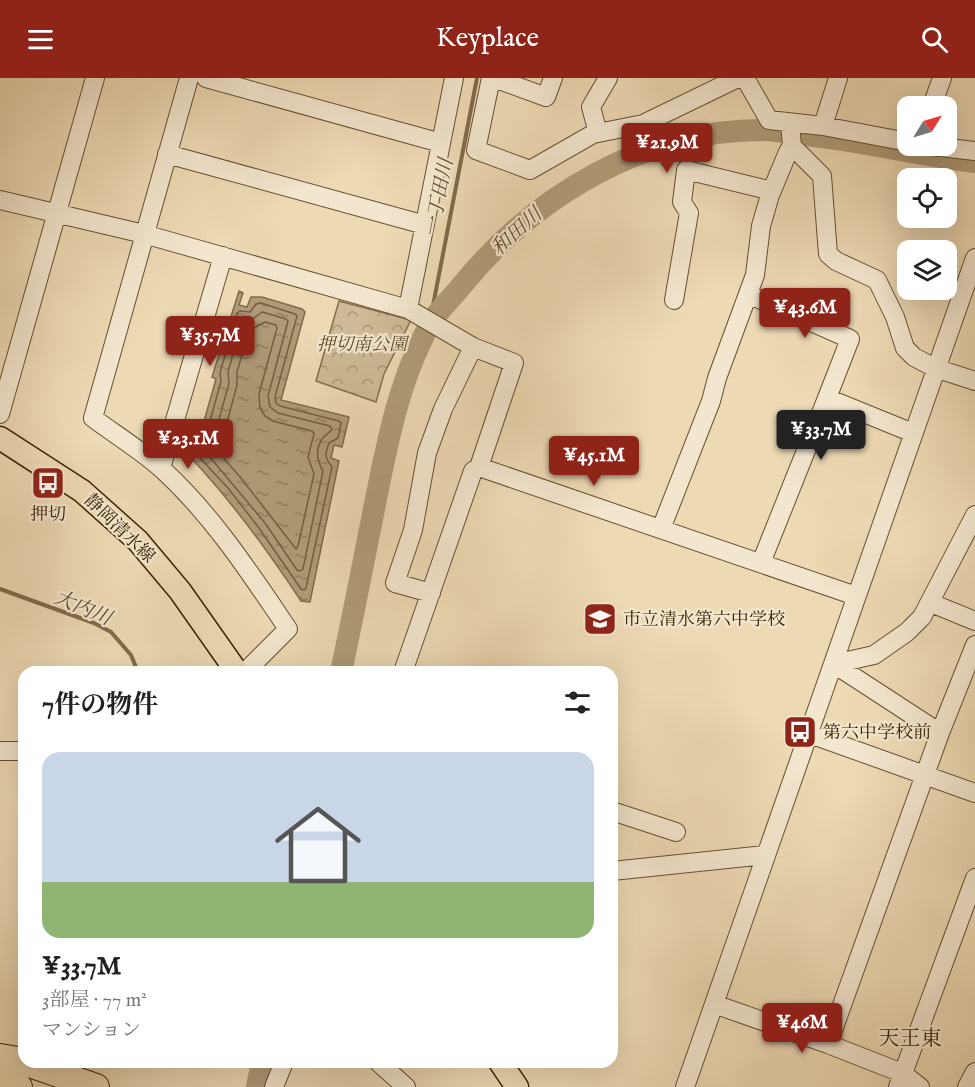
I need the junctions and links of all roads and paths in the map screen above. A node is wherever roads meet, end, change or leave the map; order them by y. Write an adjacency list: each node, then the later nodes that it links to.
1 (94, 78): 24 (street)
2 (189, 78): 21 (street)
3 (206, 78): 18 (street)
4 (454, 78): 18 (street)
5 (492, 78): 6 (street); 15 (street)
6 (553, 78)
7 (608, 78): 15 (street)
8 (738, 78): 12 (street)
9 (745, 78): 16 (street)
10 (838, 78): 14 (street)
11 (942, 78): 13 (street)
12 (710, 84): 15 (street)
13 (936, 96)
14 (823, 126): 16 (street); 17 (street)
15 (598, 133)
16 (791, 133): 22 (street); 33 (street)
17 (897, 140)
18 (441, 143): 25 (street)
19 (957, 149): 20 (street)
20 (975, 151)
21 (167, 154): 25 (street); 26 (street)
22 (772, 191): 29 (street); 30 (street)
23 (0, 200): 24 (street)
24 (57, 212): 26 (street); 36 (street)
25 (425, 225): 31 (street)
26 (144, 234): 27 (street); 40 (street)
27 (223, 256): 31 (street); 40 (street)
28 (975, 258): 33 (street)
29 (748, 294): 35 (street); 42 (street)
30 (674, 300)
31 (408, 309): 32 (street)
32 (473, 347): 39 (street); 44 (street)
33 (935, 368): 34 (street); 37 (street)
34 (975, 381)
35 (827, 398): 37 (street); 43 (street)
36 (0, 414)
37 (913, 434): 45 (street)
38 (0, 438): 50 (main road, 静岡清水線)
39 (479, 467): 42 (street); 44 (street)
40 (161, 468): 51 (street)
41 (975, 515): 46 (street)
42 (661, 529): 43 (street)
43 (761, 563): 45 (street)
44 (431, 593): 52 (street)
45 (856, 596): 49 (street)
46 (931, 603): 47 (street); 49 (street)
47 (975, 621)
48 (975, 645): 53 (street)
49 (834, 664): 53 (street); 54 (street)
50 (233, 666)
51 (251, 666)
52 (405, 666)
53 (940, 733): 57 (street)
54 (810, 734): 57 (street); 61 (street)
55 (0, 751): 56 (street)
56 (18, 751)
57 (925, 776): 58 (street); 65 (street)
58 (975, 794)
59 (618, 814): 60 (street)
60 (676, 832)
61 (765, 855): 62 (street); 64 (street)
62 (618, 870)
63 (975, 881): 75 (street)
64 (714, 1004): 65 (street); 82 (street)
65 (828, 1044): 75 (street)
66 (0, 1057): 67 (highway)
67 (18, 1060)
68 (0, 1065): 77 (highway)
69 (41, 1068): 78 (highway)
70 (282, 1068): 79 (street)
71 (385, 1068): 80 (street)
72 (504, 1068): 81 (main road)
73 (975, 1072): 84 (street)
74 (0, 1080): 76 (highway)
75 (900, 1080): 83 (street)
76 (19, 1087)
77 (64, 1087)
78 (96, 1087)
79 (274, 1087)
80 (406, 1087)
81 (517, 1087)
82 (685, 1087)
83 (920, 1087)
84 (968, 1087)

